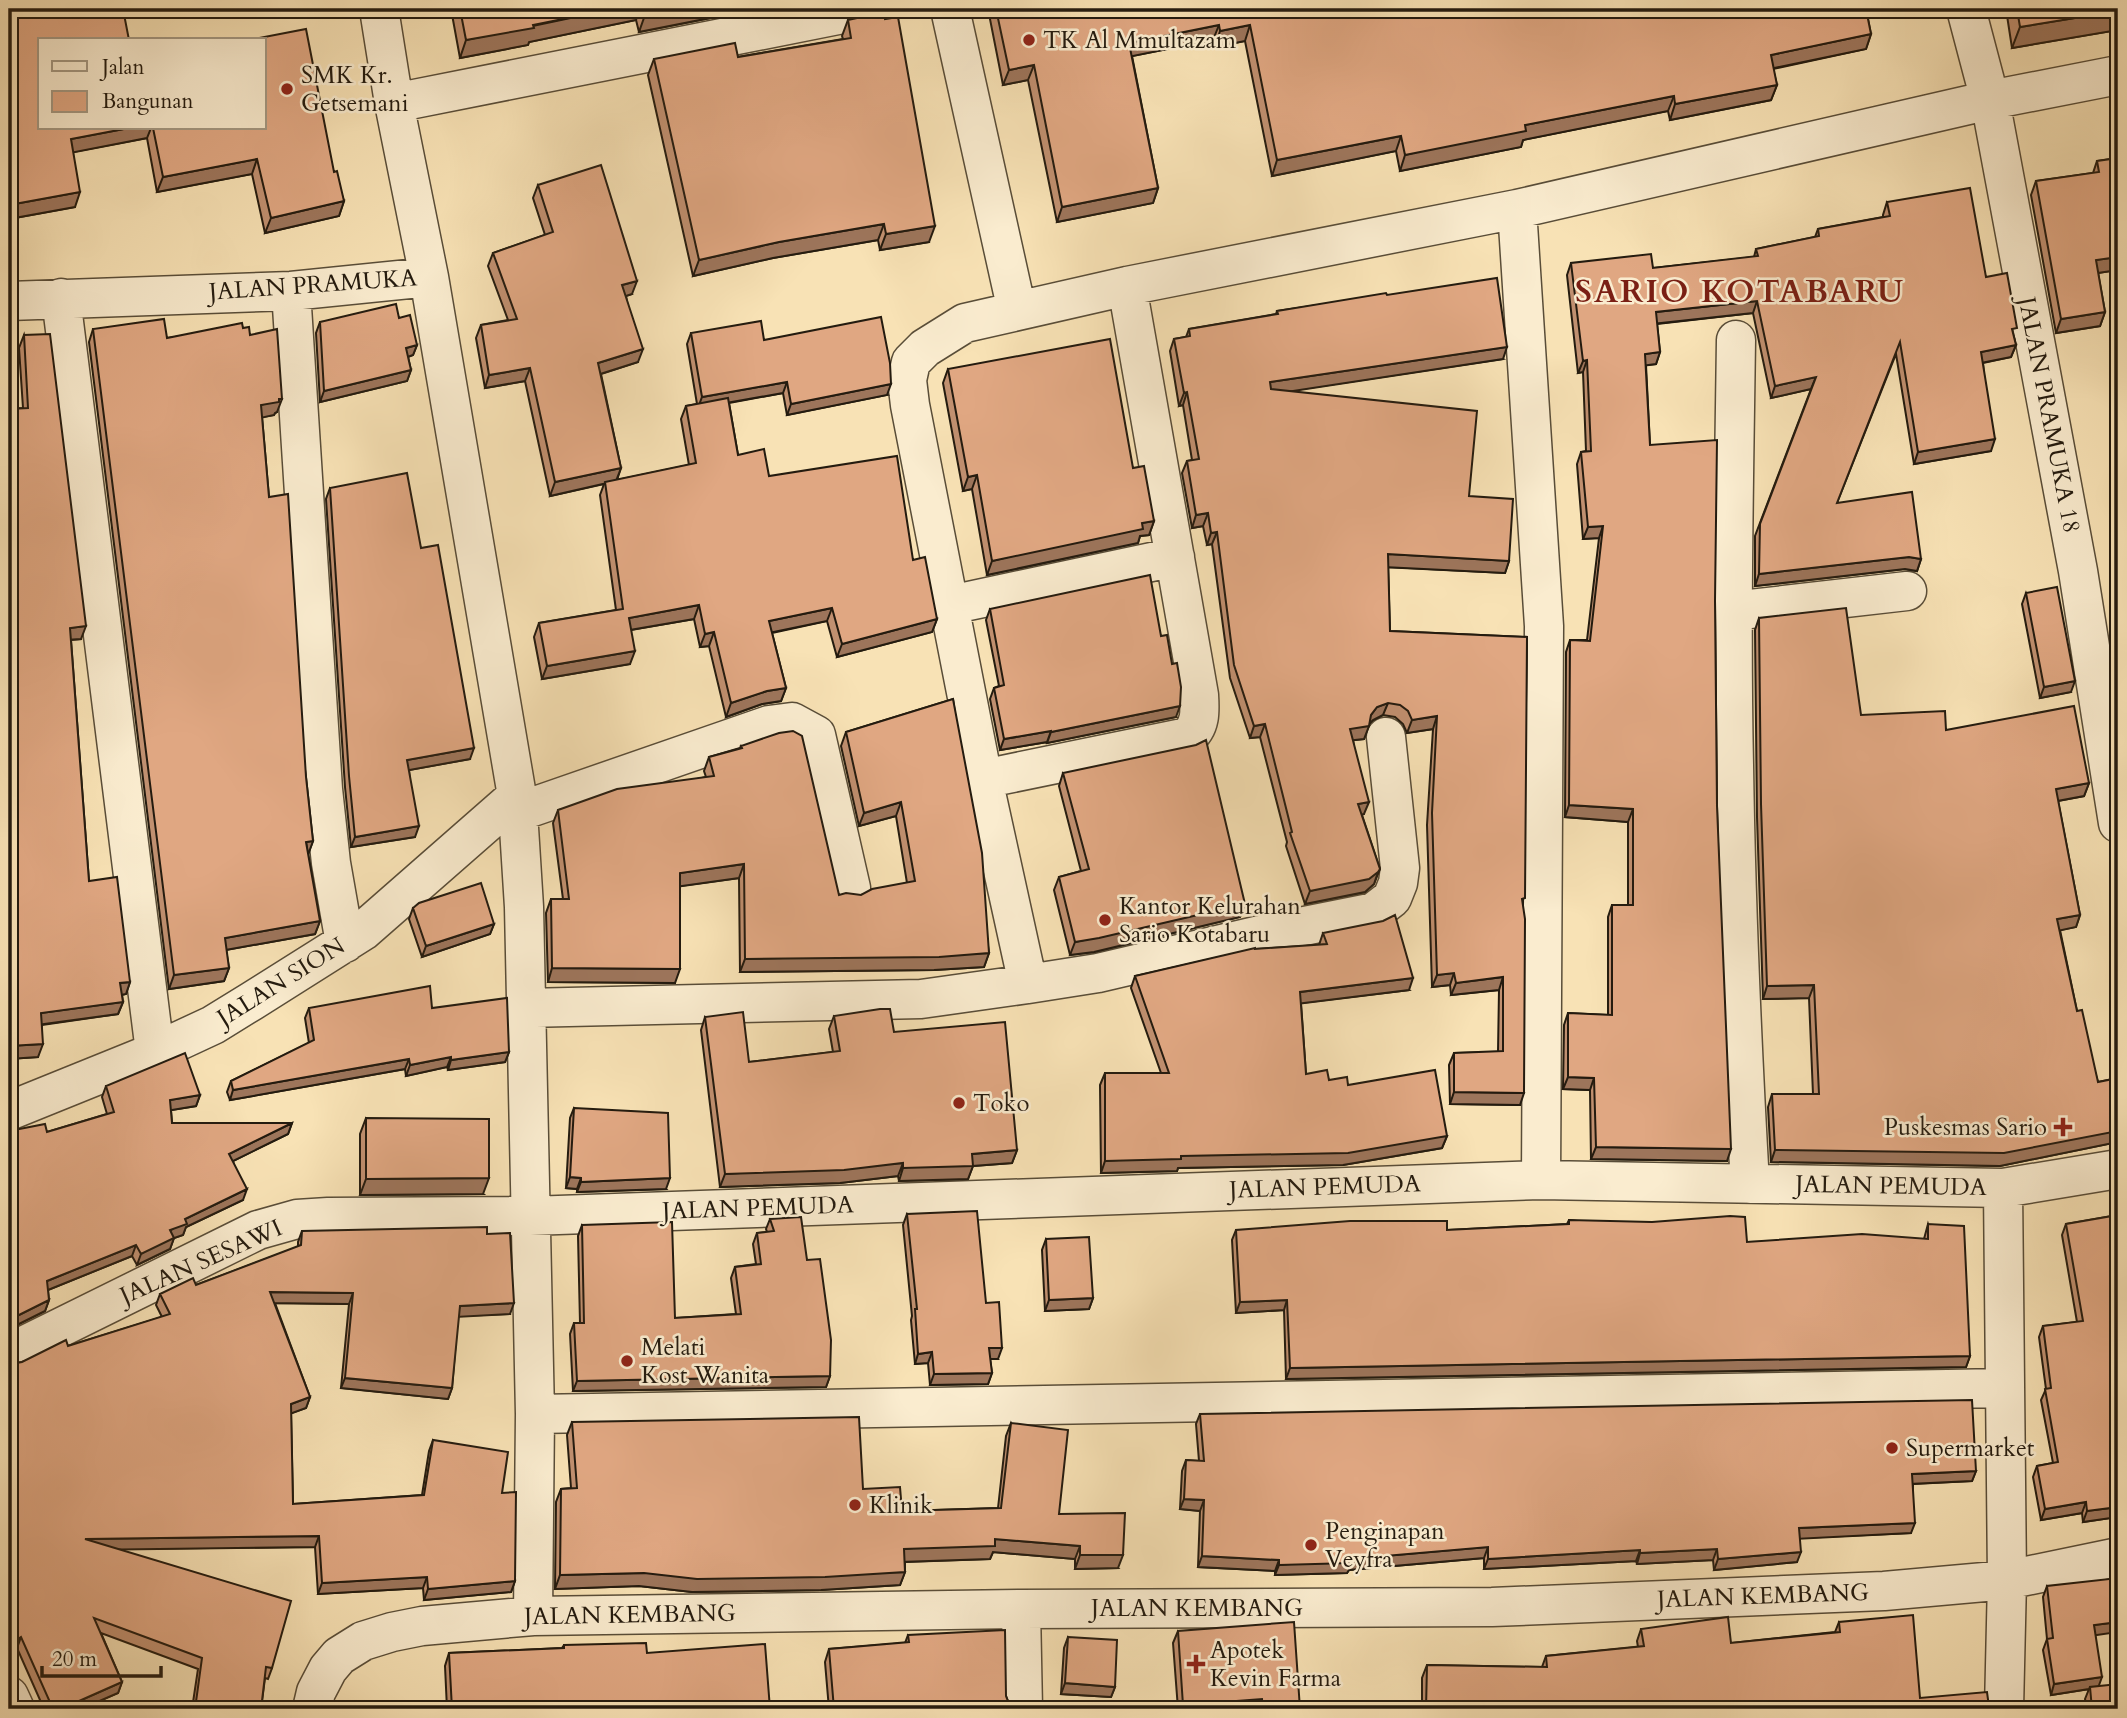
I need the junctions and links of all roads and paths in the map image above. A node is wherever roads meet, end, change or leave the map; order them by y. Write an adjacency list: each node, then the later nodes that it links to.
1 (379, 9): 7 (street, JALAN PRAMUKA)
2 (868, 9): 7 (street)
3 (950, 9): 14 (street)
4 (1966, 9): 6 (street, JALAN PRAMUKA 18)
5 (2118, 75): 6 (street)
6 (1990, 100): 8 (street); 23 (street, JALAN PRAMUKA 18)
7 (394, 103): 9 (street, JALAN PRAMUKA)
8 (1517, 209): 10 (street); 31 (street)
9 (429, 277): 11 (street, JALAN PRAMUKA); 22 (street)
10 (1127, 286): 14 (street); 16 (street)
11 (291, 291): 12 (street, JALAN PRAMUKA); 25 (street)
12 (61, 298): 13 (street, JALAN PRAMUKA); 28 (street)
13 (9, 301)
14 (1017, 311): 18 (street)
15 (1736, 340): 19 (street)
16 (1175, 557): 18 (street); 21 (street)
17 (1908, 591): 19 (street)
18 (950, 605): 21 (street)
19 (1732, 611): 32 (street)
20 (1386, 737): 26 (street)
21 (983, 779): 26 (street)
22 (517, 804): 24 (street); 25 (street, JALAN SION); 27 (street)
23 (2118, 823)
24 (851, 888)
25 (345, 943): 28 (street, JALAN SION)
26 (1028, 984): 27 (street)
27 (525, 1008): 34 (street)
28 (155, 1052): 29 (street, JALAN SION)
29 (9, 1111)
30 (2118, 1169): 33 (street, JALAN PEMUDA)
31 (1541, 1180): 32 (street, JALAN PEMUDA); 34 (street, JALAN PEMUDA)
32 (1749, 1184): 33 (street, JALAN PEMUDA)
33 (2003, 1188): 36 (street)
34 (530, 1216): 35 (street, JALAN SESAWI); 37 (street)
35 (9, 1353)
36 (2004, 1388): 37 (street); 39 (street)
37 (535, 1414): 41 (street)
38 (2118, 1557): 39 (street, JALAN KEMBANG)
39 (2007, 1580): 40 (street, JALAN KEMBANG); 46 (street)
40 (1021, 1609): 41 (street, JALAN KEMBANG); 45 (street)
41 (533, 1616): 44 (street, JALAN KEMBANG)
42 (9, 1696): 43 (street)
43 (15, 1709)
44 (312, 1709)
45 (1023, 1709)
46 (2004, 1709)

